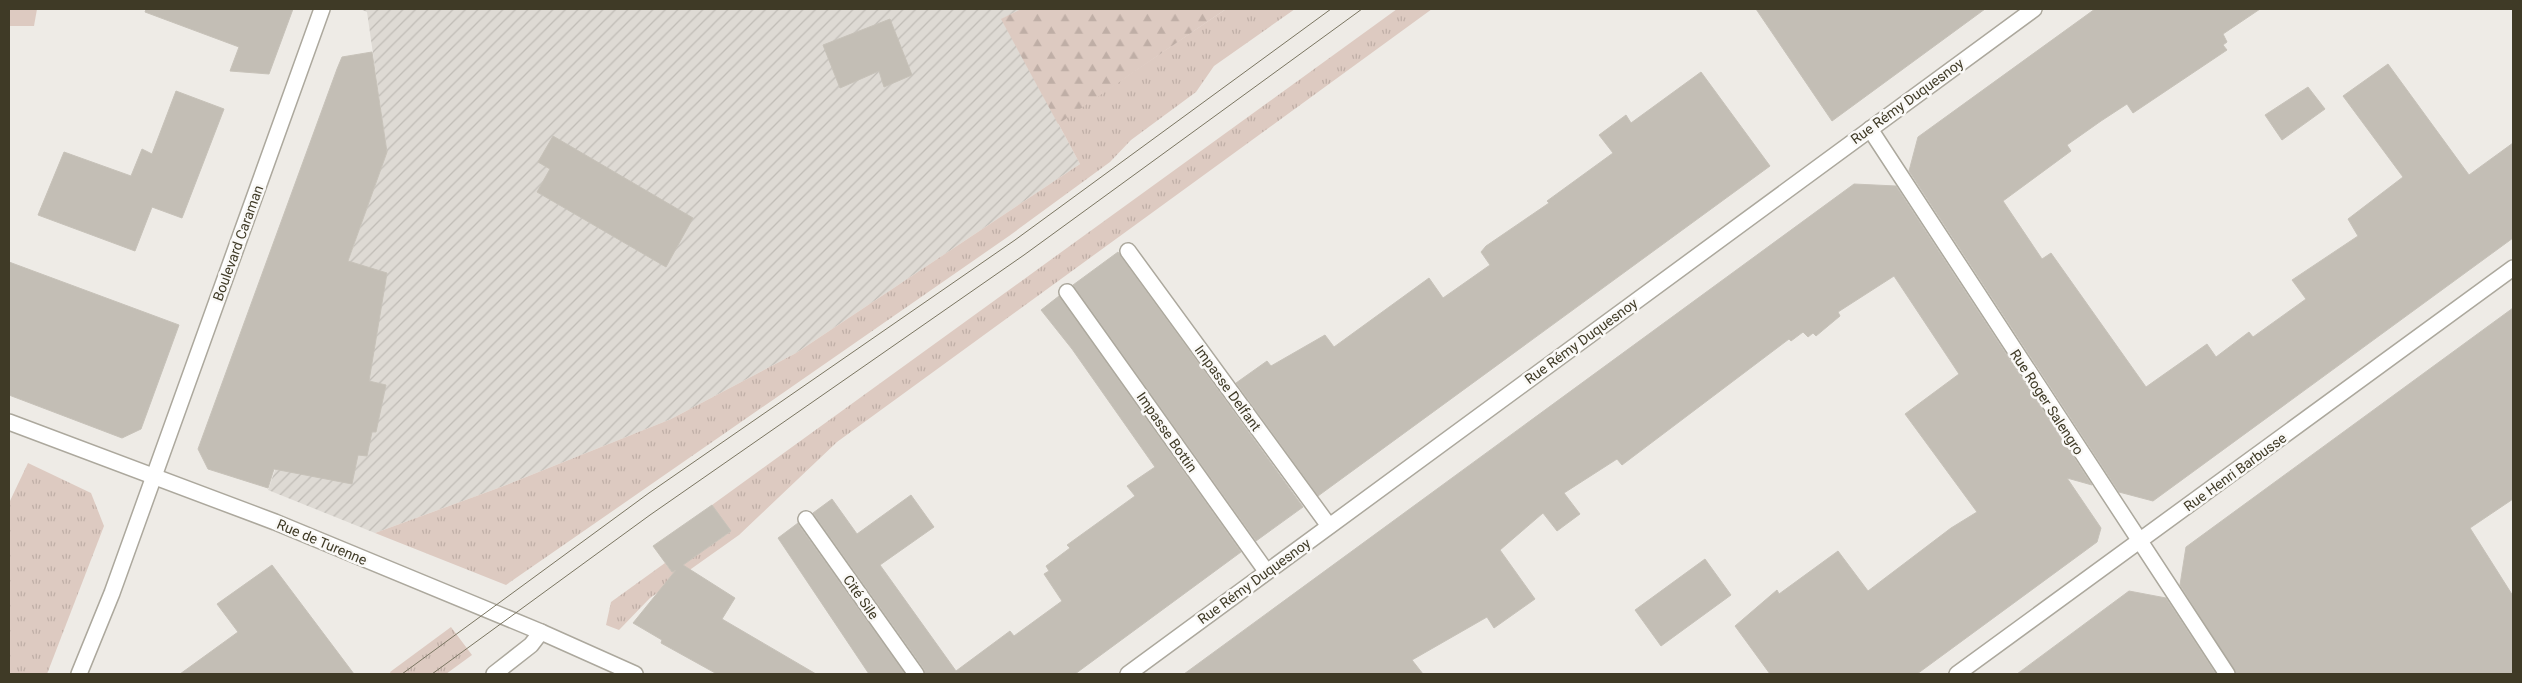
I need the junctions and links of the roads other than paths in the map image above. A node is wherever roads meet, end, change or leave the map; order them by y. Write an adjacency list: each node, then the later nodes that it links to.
1 (322, 9): 8 (street, Boulevard Caraman)
2 (2034, 9): 3 (street, Rue Rémy Duquesnoy)
3 (1870, 128): 10 (street, Rue Rémy Duquesnoy); 11 (street, Rue Roger Salengro)
4 (1128, 250): 10 (street, Impasse Delfant)
5 (2513, 268): 11 (street, Rue Henri Barbusse)
6 (1067, 292): 12 (street, Impasse Bottin)
7 (9, 422): 8 (street, Rue de Turenne)
8 (153, 477): 13 (street, Rue de Turenne); 15 (street, Boulevard Caraman)
9 (806, 519): 17 (street, Cité Sile)
10 (1329, 526): 12 (street, Rue Rémy Duquesnoy)
11 (2139, 543): 19 (street, Rue Henri Barbusse); 20 (street, Rue Roger Salengro)
12 (1266, 572): 18 (street, Rue Rémy Duquesnoy)
13 (541, 632): 14 (street, Rue de Turenne); 16 (street)
14 (633, 673)
15 (79, 674)
16 (494, 674)
17 (916, 674)
18 (1128, 674)
19 (1957, 674)
20 (2227, 674)

